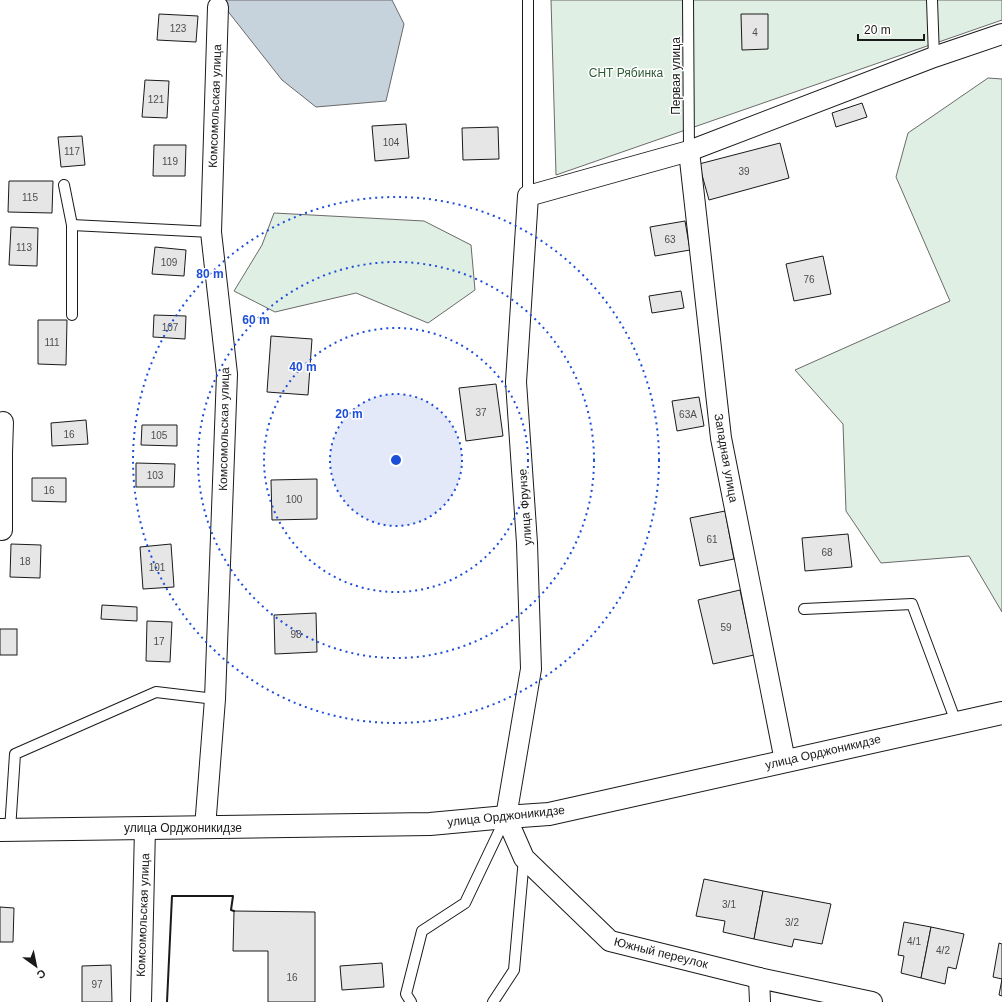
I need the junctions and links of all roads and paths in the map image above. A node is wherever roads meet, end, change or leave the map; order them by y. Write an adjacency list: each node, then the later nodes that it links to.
1 (528, 0): 9 (lane)
2 (688, 0): 7 (lane, Первая улица)
3 (932, 0): 6 (lane)
4 (218, 7): 11 (street, Комсомольская улица)
5 (1002, 34): 6 (street)
6 (934, 57): 7 (street)
7 (689, 151): 9 (street); 20 (street, Западная улица)
8 (64, 185): 10 (lane)
9 (528, 196): 21 (street, улица Фрунзе)
10 (72, 225): 11 (lane); 12 (lane)
11 (211, 232): 17 (street, Комсомольская улица)
12 (72, 315)
13 (3, 422): 14 (street)
14 (1, 453): 15 (street)
15 (2, 530)
16 (804, 610): 19 (lane)
17 (215, 699): 23 (street, Комсомольская улица); 24 (lane)
18 (1002, 712): 19 (main road, улица Орджоникидзе)
19 (956, 722): 20 (main road, улица Орджоникидзе)
20 (785, 761): 21 (main road, улица Орджоникидзе)
21 (506, 817): 23 (main road, улица Орджоникидзе); 25 (street, Южный переулок); 29 (lane)
22 (145, 828): 23 (main road, улица Орджоникидзе); 24 (main road, улица Орджоникидзе); 28 (street, Комсомольская улица)
23 (205, 828)
24 (5, 830)
25 (524, 858): 26 (street, Южный переулок); 30 (lane)
26 (759, 978): 27 (street, Южный переулок); 31 (street)
27 (811, 996): 32 (street, Южный переулок)
28 (140, 1002)
29 (411, 1002)
30 (493, 1002)
31 (760, 1002)
32 (872, 1002)

